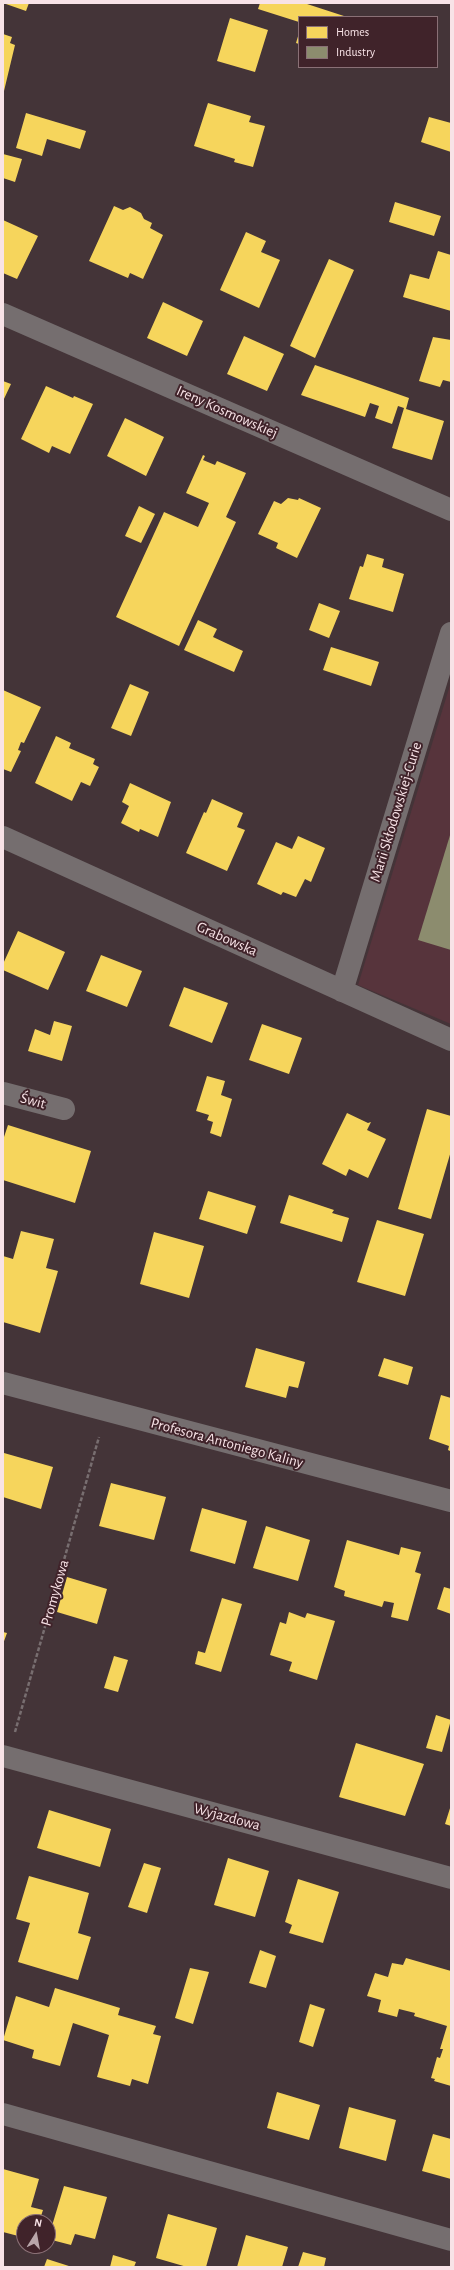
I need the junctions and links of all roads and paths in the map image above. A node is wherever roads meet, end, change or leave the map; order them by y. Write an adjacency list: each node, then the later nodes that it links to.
1 (3, 314): 2 (street, Ireny Kosmowskiej)
2 (451, 510)
3 (451, 633): 5 (street, Marii Skłodowskiej-Curie)
4 (3, 837): 5 (street, Grabowska)
5 (342, 991): 6 (street, Grabowska)
6 (451, 1040)
7 (3, 1093): 8 (street, Świt)
8 (64, 1109)
9 (3, 1383): 10 (street, Profesora Antoniego Kaliny)
10 (107, 1411): 11 (street, Profesora Antoniego Kaliny); 12 (path, Promykowa)
11 (451, 1501)
12 (5, 1763): 13 (street, Wyjazdowa)
13 (451, 1878)
14 (3, 2114): 15 (street)
15 (451, 2240)

